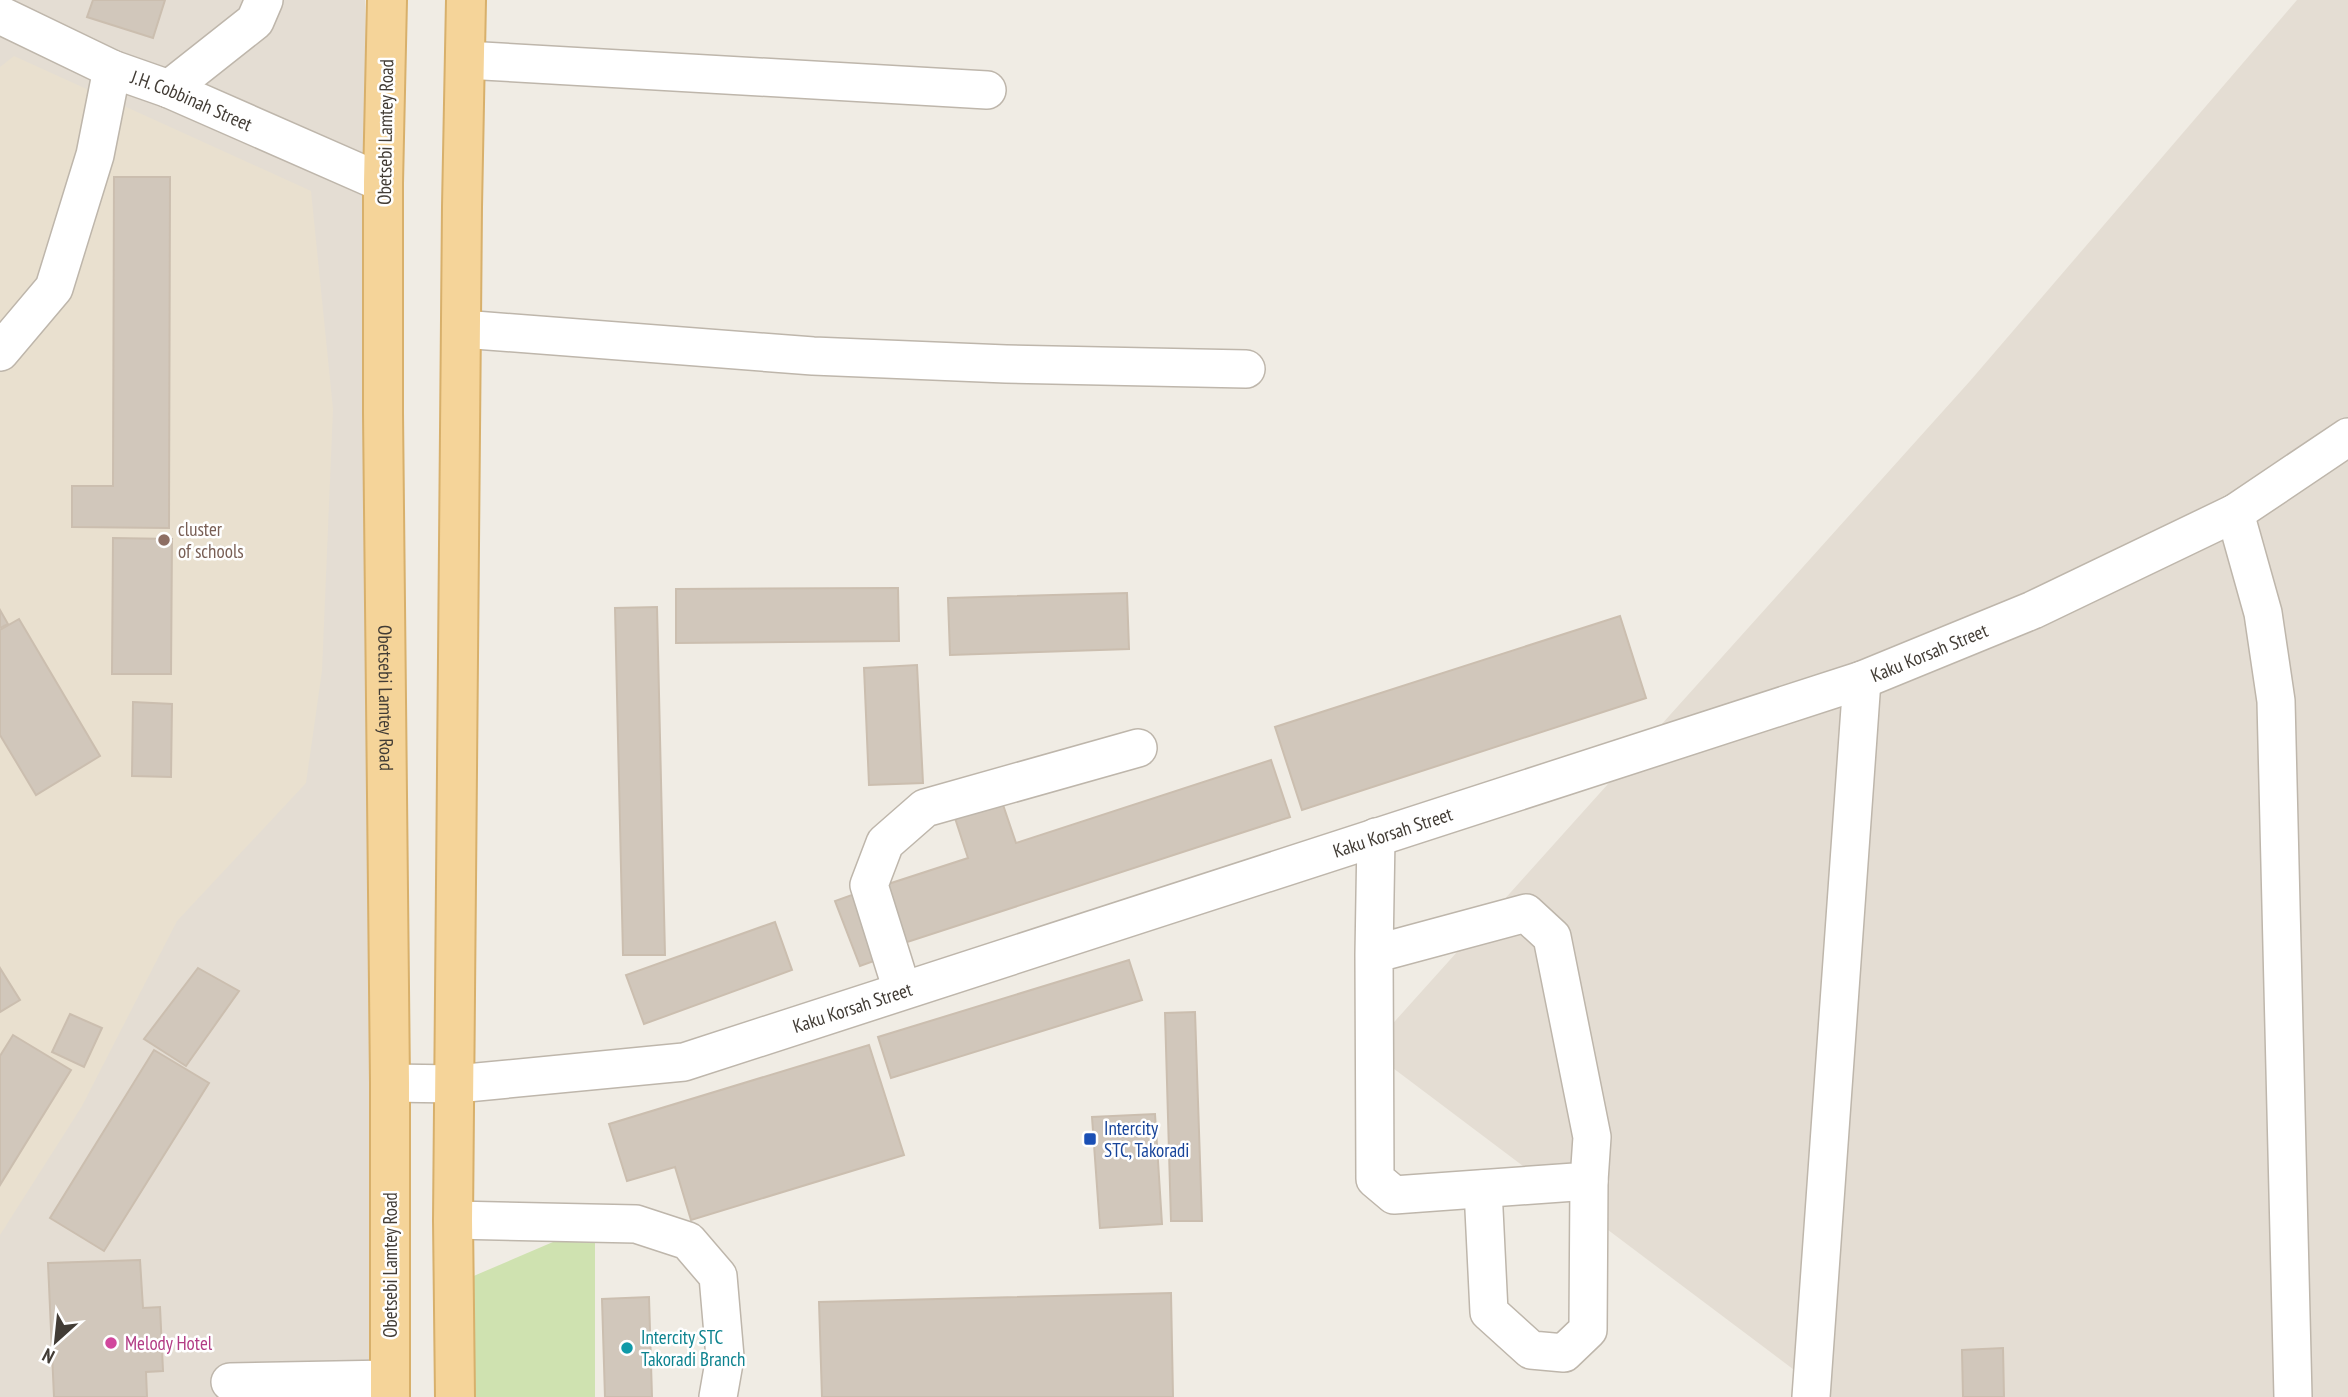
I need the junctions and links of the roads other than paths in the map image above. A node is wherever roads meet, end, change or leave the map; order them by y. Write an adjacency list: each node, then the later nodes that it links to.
1 (264, 0): 7 (street)
2 (387, 0): 9 (main road, Obetsebi Lamtey Road)
3 (466, 0): 5 (main road)
4 (0, 16): 6 (street, J.H. Cobbinah Street)
5 (465, 61): 8 (street); 10 (main road)
6 (112, 69): 7 (street, J.H. Cobbinah Street); 11 (street)
7 (169, 89): 9 (street, J.H. Cobbinah Street)
8 (988, 90)
9 (383, 183): 20 (main road, Obetsebi Lamtey Road)
10 (462, 329): 12 (street); 21 (main road)
11 (0, 352)
12 (1246, 369)
13 (2348, 437): 14 (street, Kaku Korsah Street)
14 (2235, 513): 15 (street, Kaku Korsah Street); 30 (street)
15 (1862, 680): 17 (street, Kaku Korsah Street); 29 (street)
16 (1138, 748): 19 (street)
17 (1376, 838): 18 (street); 19 (street, Kaku Korsah Street)
18 (1374, 954): 22 (street); 23 (street)
19 (902, 990): 21 (street, Kaku Korsah Street)
20 (390, 1083): 21 (street, Kaku Korsah Street); 26 (main road, Obetsebi Lamtey Road)
21 (456, 1084): 24 (main road)
22 (1590, 1181): 23 (street); 23 (street)
23 (1483, 1189)
24 (453, 1220): 27 (main road); 28 (street)
25 (230, 1382): 26 (street)
26 (390, 1388)
27 (455, 1397)
28 (718, 1397)
29 (1811, 1397)
30 (2293, 1397)

